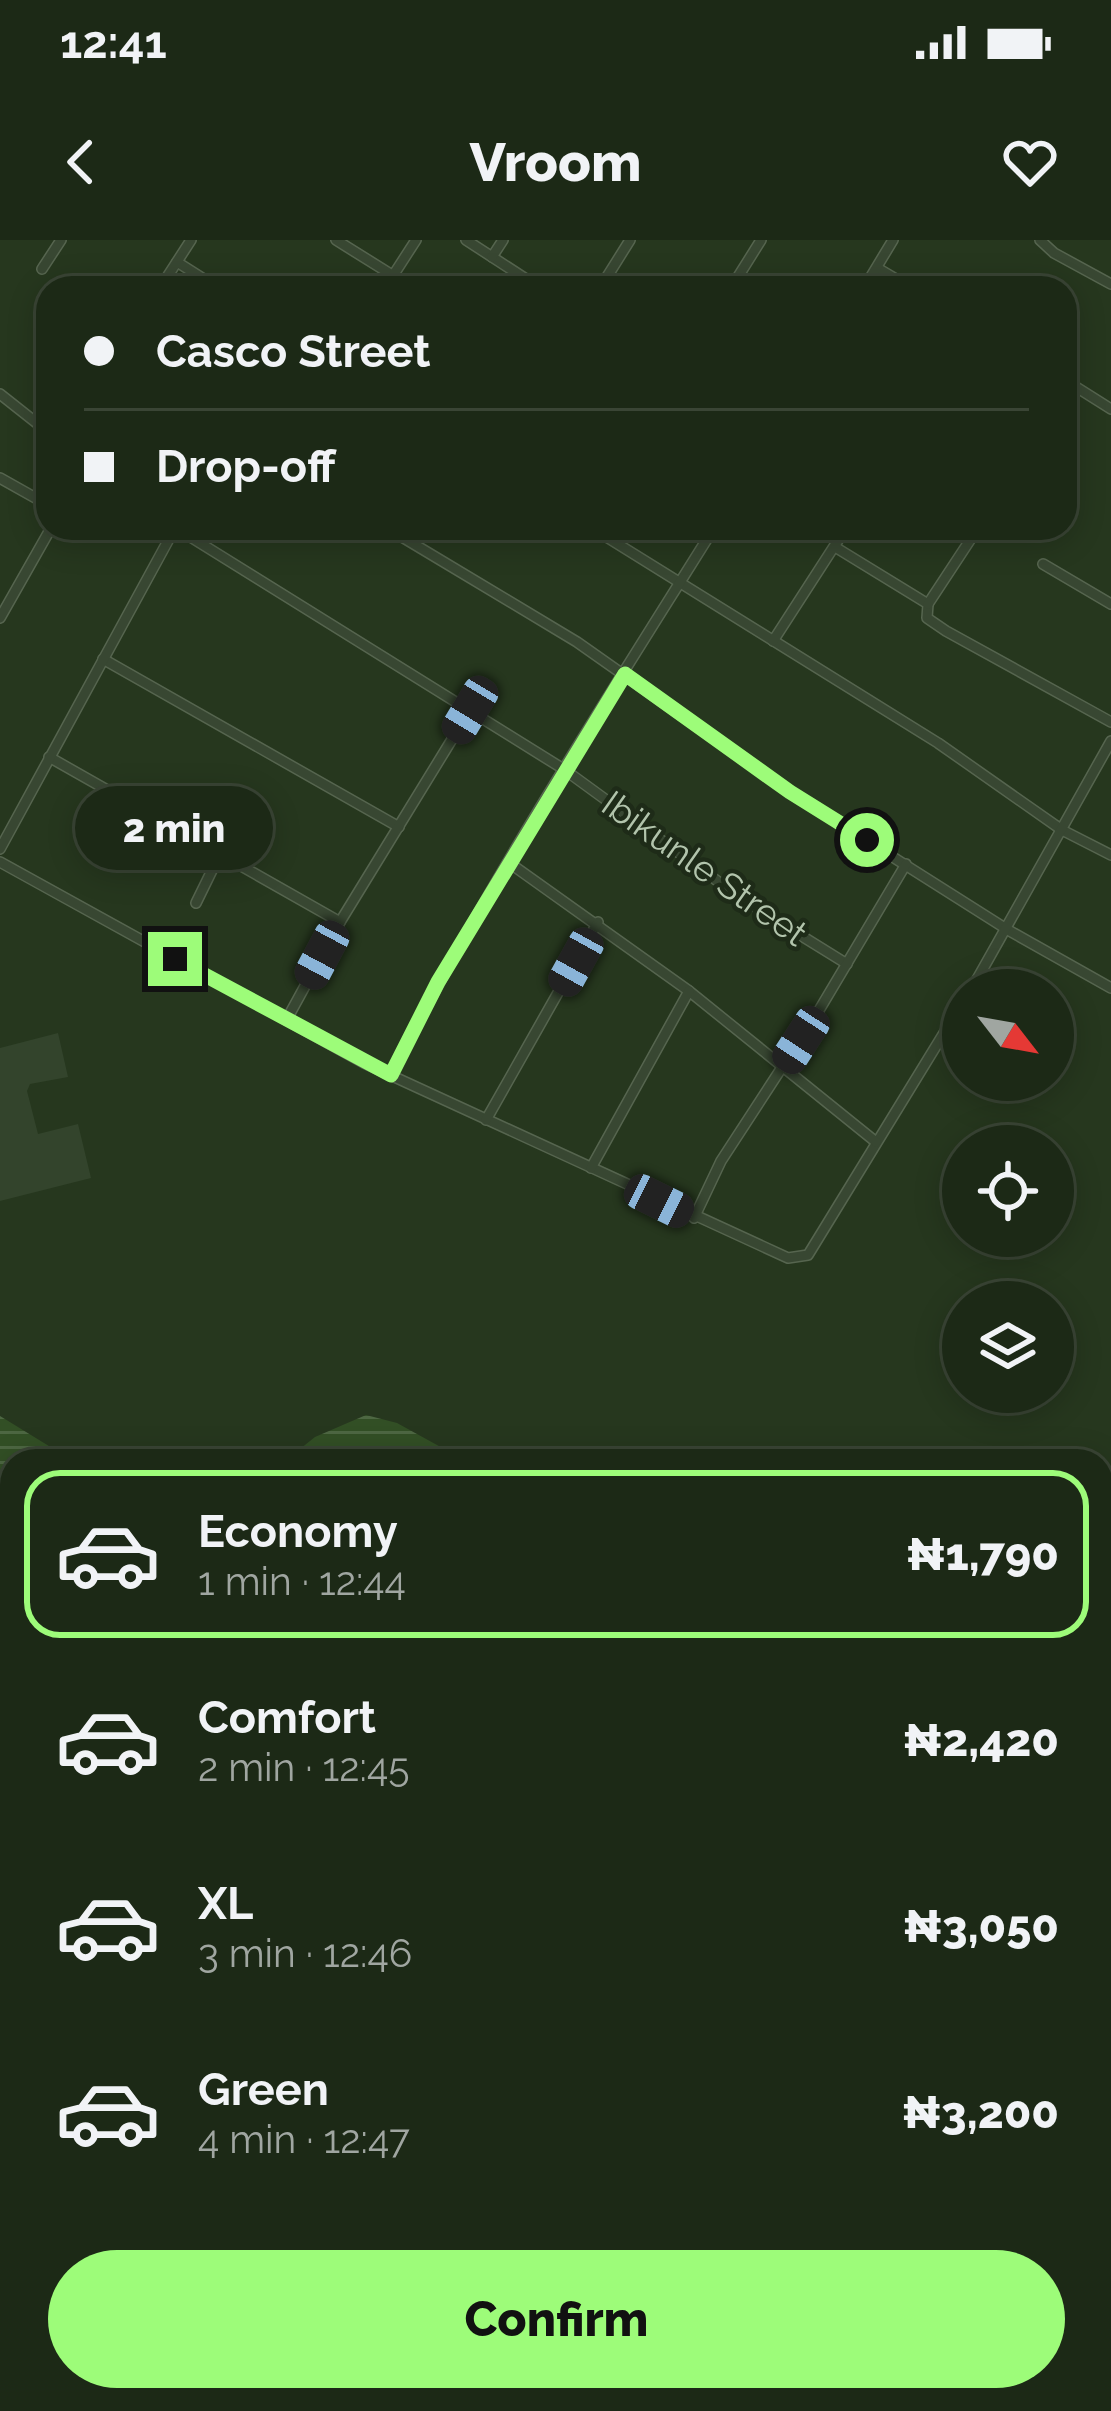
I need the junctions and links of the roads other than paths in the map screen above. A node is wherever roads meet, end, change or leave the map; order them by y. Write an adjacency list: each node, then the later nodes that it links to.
1 (61, 240): 14 (street)
2 (190, 240): 12 (street)
3 (337, 240): 17 (street)
4 (416, 240): 17 (street)
5 (466, 240): 11 (street)
6 (502, 240): 11 (street)
7 (630, 240): 19 (street)
8 (761, 240): 20 (street)
9 (893, 240): 13 (street)
10 (1040, 240): 23 (street)
11 (492, 256): 18 (street)
12 (177, 262): 15 (street); 16 (street)
13 (877, 268): 21 (street); 22 (street)
14 (42, 269)
15 (168, 276)
16 (199, 276)
17 (392, 276)
18 (522, 276)
19 (608, 276)
20 (738, 276)
21 (872, 276)
22 (891, 276)
23 (1111, 284)
24 (1077, 388): 26 (street)
25 (0, 394): 27 (street)
26 (1111, 409)
27 (36, 422)
28 (0, 478): 29 (street)
29 (36, 498)
30 (44, 540): 43 (street)
31 (169, 540): 45 (street)
32 (195, 540): 47 (street, Ibikunle Street)
33 (407, 540): 46 (street)
34 (612, 540): 40 (street)
35 (707, 540): 40 (street)
36 (839, 540): 38 (street)
37 (970, 540): 41 (street)
38 (835, 547): 41 (street); 44 (street)
39 (1043, 564): 42 (street)
40 (681, 582): 44 (street); 46 (street)
41 (928, 604): 48 (street)
42 (1111, 604)
43 (2, 611)
44 (773, 640): 53 (street)
45 (103, 659): 50 (street); 52 (street)
46 (625, 674): 51 (street); 59 (street)
47 (470, 710): 51 (street, Ibikunle Street); 52 (street)
48 (1111, 722)
49 (1111, 742): 53 (street)
50 (49, 757): 54 (street); 55 (street)
51 (565, 770): 58 (street); 64 (street, Ibikunle Street)
52 (399, 827): 61 (street)
53 (1062, 830): 56 (street); 63 (street)
54 (0, 849)
55 (220, 854): 60 (street); 61 (street)
56 (1111, 855)
57 (0, 862): 68 (street)
58 (508, 862): 62 (street); 71 (street)
59 (906, 864): 63 (street); 64 (street)
60 (196, 903)
61 (340, 922): 68 (street)
62 (598, 922): 67 (street); 72 (street)
63 (1008, 930): 65 (street); 66 (street)
64 (847, 964): 70 (street)
65 (984, 969)
66 (1111, 988)
67 (689, 991): 70 (street); 74 (street)
68 (287, 1019): 71 (street)
69 (942, 1036): 73 (street)
70 (783, 1067): 73 (street); 75 (street)
71 (391, 1075): 72 (street)
72 (486, 1120): 74 (street)
73 (876, 1142): 75 (street)
74 (591, 1168): 75 (street)
75 (694, 1218)

